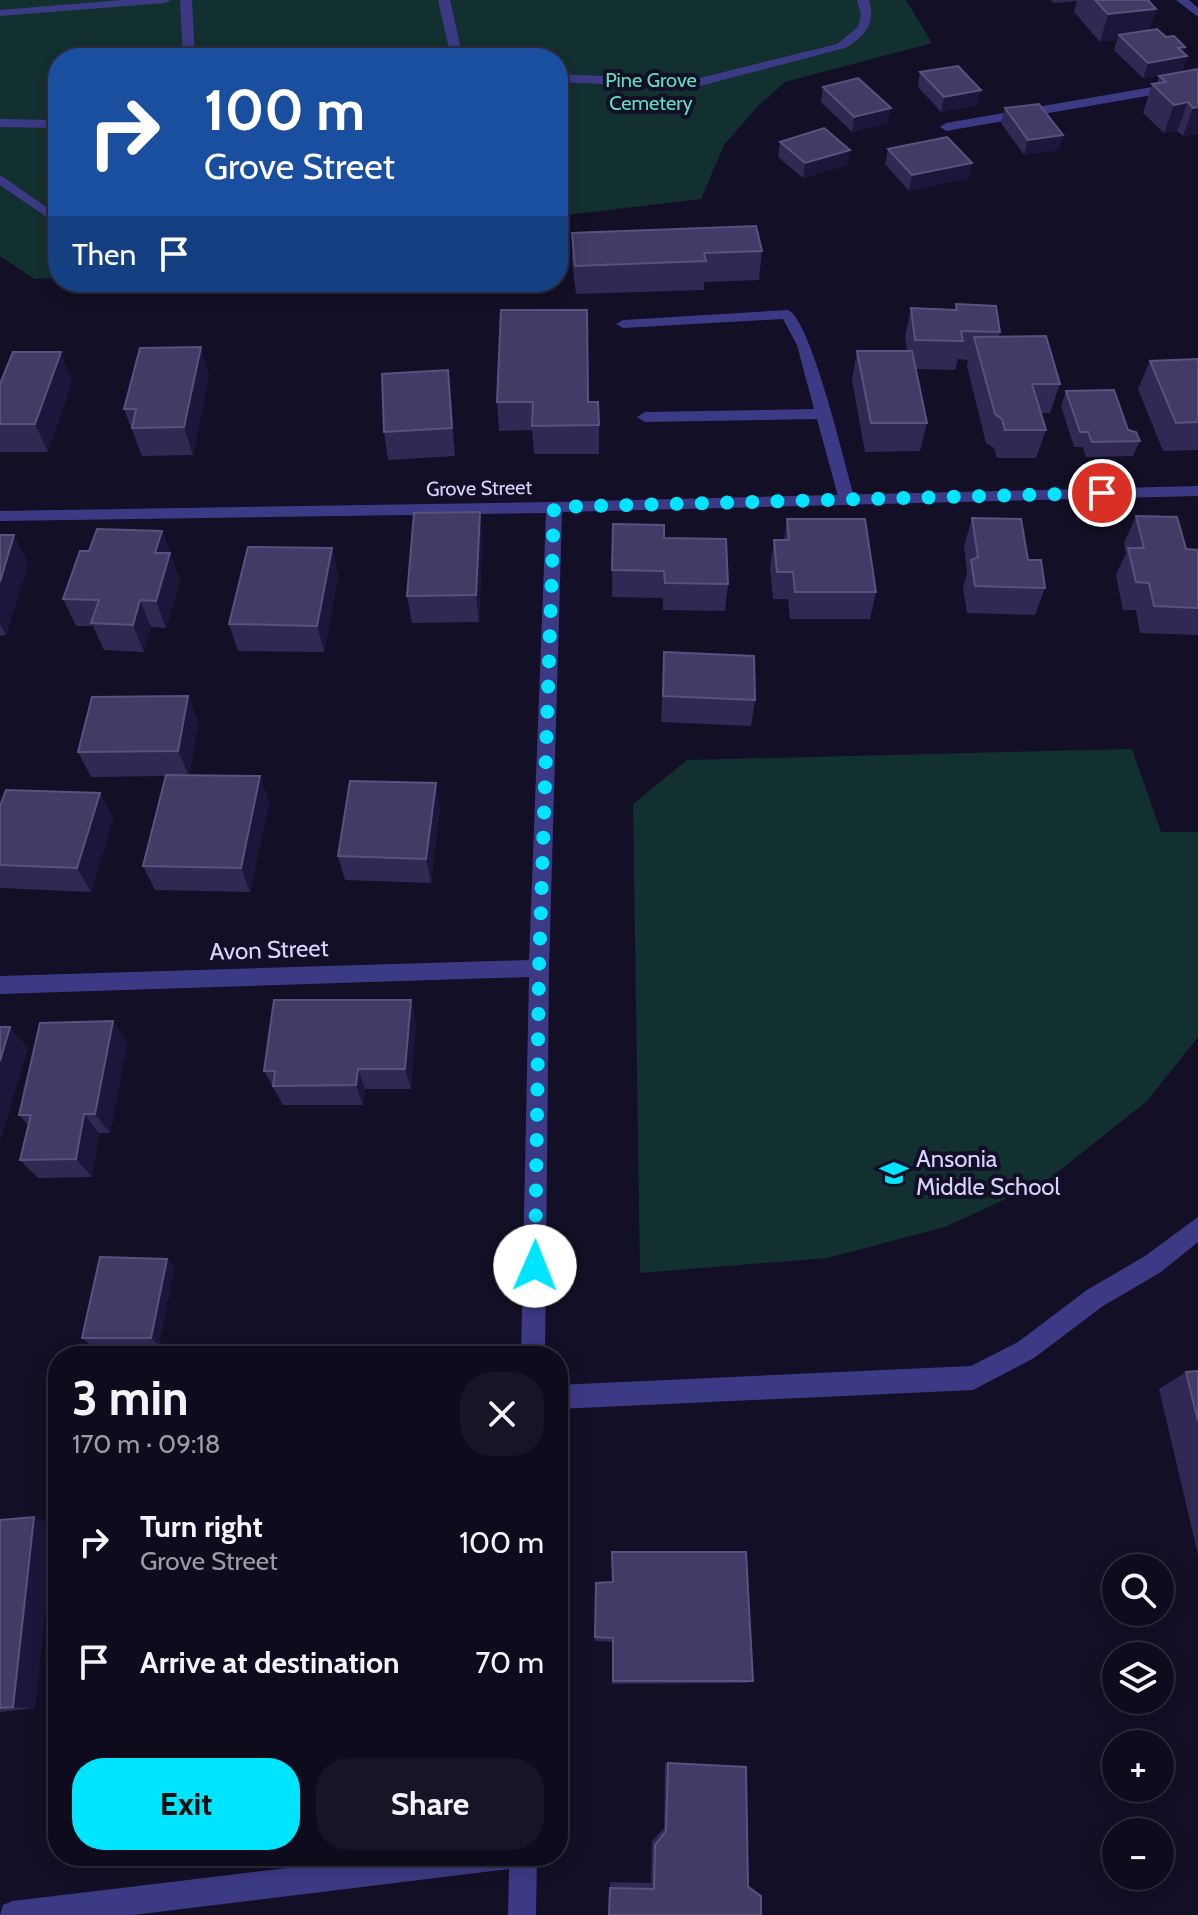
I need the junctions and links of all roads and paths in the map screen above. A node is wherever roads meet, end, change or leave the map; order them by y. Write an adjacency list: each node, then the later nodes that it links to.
1 (165, 0): 6 (street)
2 (186, 0): 8 (street)
3 (444, 0): 9 (street)
4 (863, 0): 10 (street)
5 (1182, 0): 7 (street)
6 (0, 13)
7 (1198, 14)
8 (188, 48)
9 (455, 48)
10 (568, 78)
11 (1198, 83): 14 (street)
12 (0, 123): 13 (street)
13 (48, 124)
14 (946, 127)
15 (0, 179): 16 (street)
16 (48, 214)
17 (623, 324): 18 (street)
18 (823, 414): 19 (street); 21 (street)
19 (645, 417)
20 (1198, 491): 21 (street, Grove Street)
21 (847, 500): 22 (street, Grove Street)
22 (554, 507): 23 (street, Grove Street); 24 (street)
23 (0, 516)
24 (539, 968): 25 (street, Avon Street); 27 (street)
25 (0, 985)
26 (1198, 1228): 28 (street)
27 (533, 1346)
28 (568, 1397)
29 (422, 1866): 31 (street)
30 (523, 1866): 32 (street)
31 (13, 1915)
32 (522, 1915)

